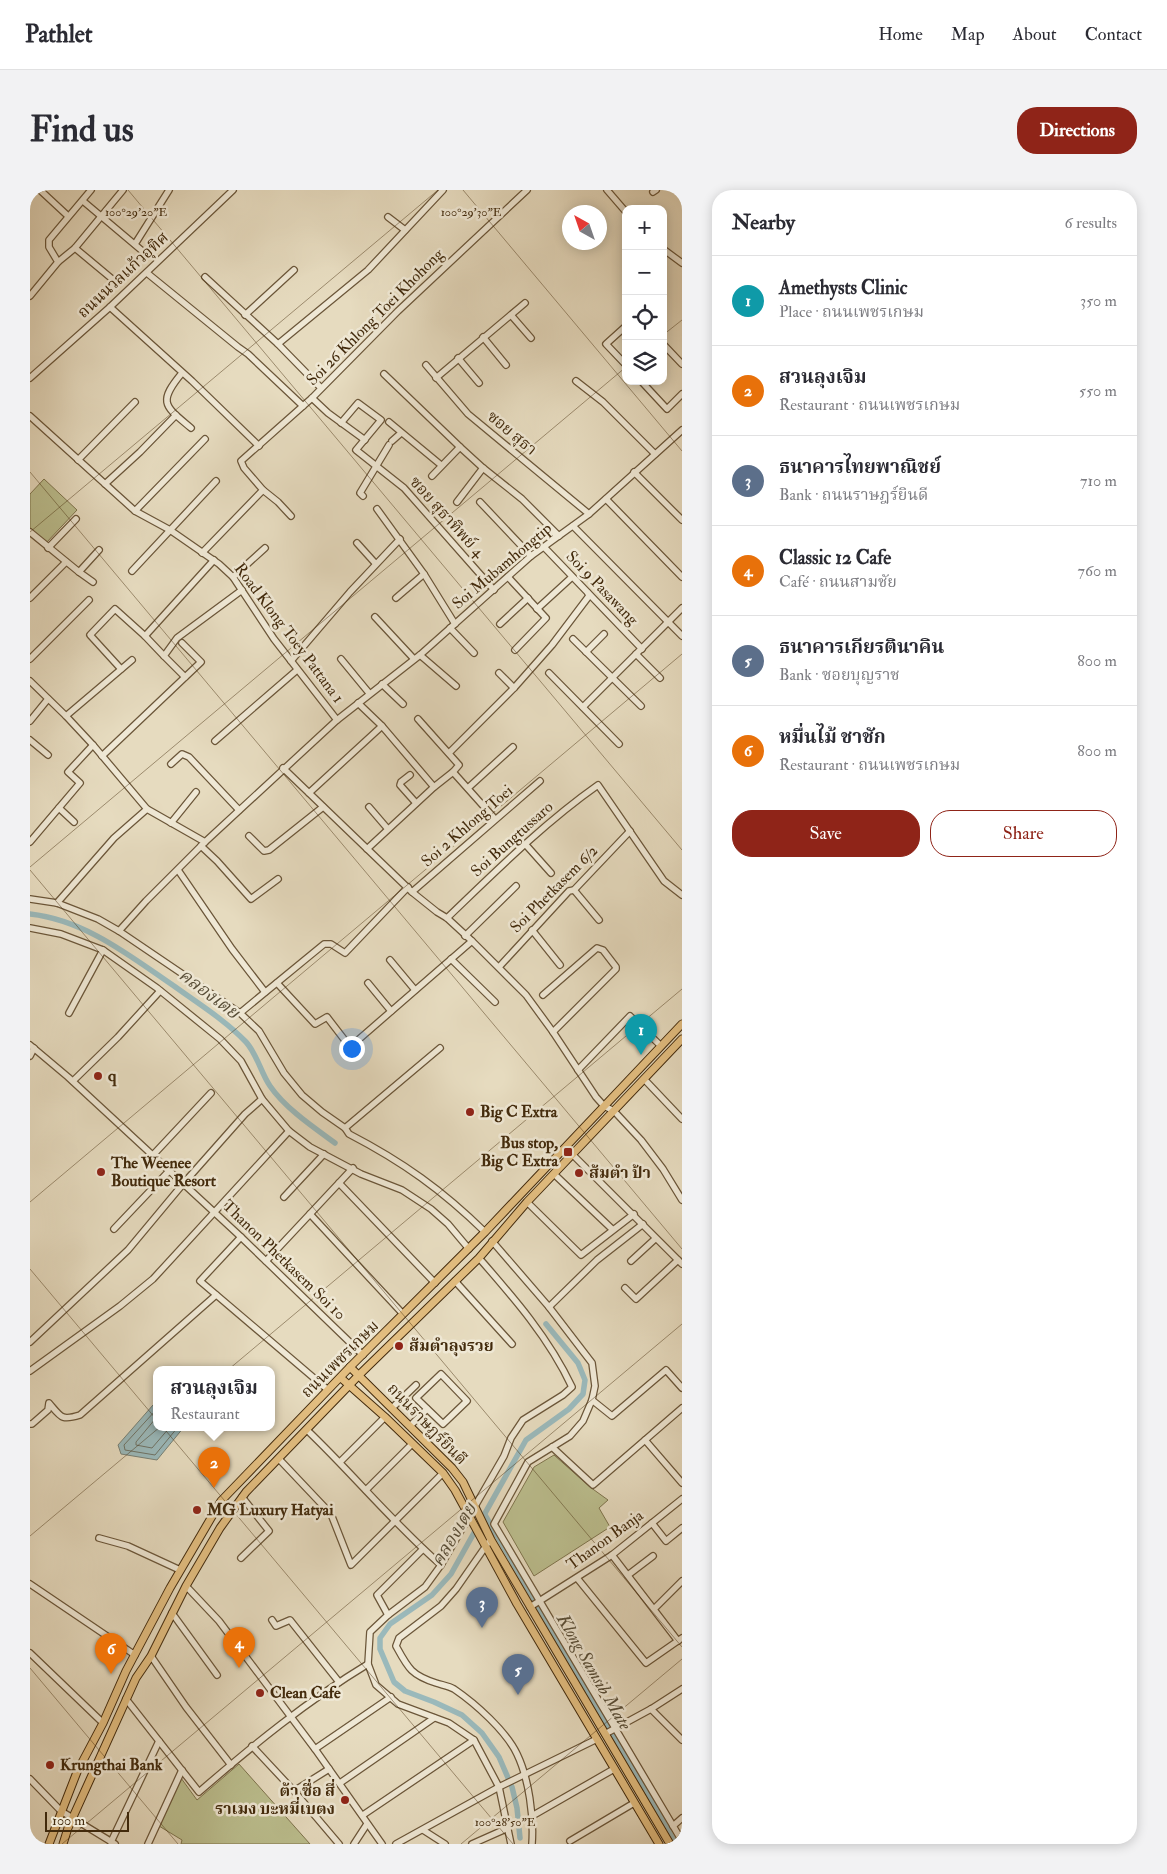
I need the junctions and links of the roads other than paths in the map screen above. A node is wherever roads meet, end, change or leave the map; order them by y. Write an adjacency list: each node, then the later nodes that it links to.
1 (91, 190): 9 (street)
2 (123, 190): 11 (street)
3 (169, 190): 15 (street)
4 (234, 190): 22 (street, ถนนนวลแก้วอุทิศ)
5 (443, 190): 14 (street)
6 (527, 190): 47 (street, Soi 26 Khlong Toei Khohong)
7 (607, 190): 10 (street)
8 (43, 191): 12 (street)
9 (83, 201): 11 (street); 12 (street)
10 (622, 207)
11 (102, 215): 15 (street); 16 (street)
12 (68, 216): 19 (street)
13 (388, 217): 14 (street)
14 (405, 230): 33 (street)
15 (136, 244): 18 (street)
16 (75, 248): 19 (street); 24 (street)
17 (666, 250): 20 (street)
18 (146, 254)
19 (58, 262): 25 (street)
20 (682, 263)
21 (294, 270): 28 (street)
22 (147, 273): 27 (street, ถนนนวลแก้วอุทิศ); 51 (street)
23 (205, 277): 28 (street)
24 (117, 283)
25 (30, 295)
26 (525, 303): 29 (street)
27 (110, 307): 40 (street); 42 (street, ถนนนวลแก้วอุทิศ)
28 (245, 315): 33 (street)
29 (511, 315): 31 (street); 32 (street)
30 (622, 330): 36 (street)
31 (483, 337): 35 (street); 39 (street)
32 (531, 338)
33 (278, 344): 47 (street)
34 (667, 348): 37 (street)
35 (458, 358): 43 (street); 45 (street)
36 (622, 361)
37 (682, 364)
38 (426, 365): 43 (street, ซอย สุธา)
39 (506, 365)
40 (182, 373): 52 (street); 61 (street)
41 (384, 374): 62 (street)
42 (30, 378)
43 (436, 378): 79 (street, ซอย สุธา)
44 (576, 381): 63 (street)
45 (479, 383)
46 (645, 385): 48 (street)
47 (321, 388): 49 (street, Soi 26 Khlong Toei Khohong)
48 (682, 394)
49 (312, 398): 51 (street, Soi 26 Khlong Toei Khohong); 55 (street)
50 (135, 402): 64 (street)
51 (302, 406): 61 (street, Soi 26 Khlong Toei Khohong)
52 (176, 415): 56 (street); 71 (street)
53 (30, 416): 64 (street, Road Klong Toey Pattana 1)
54 (389, 422): 58 (street)
55 (341, 423): 60 (street); 60 (street)
56 (191, 428)
57 (682, 430): 63 (street, Soi Mubamhongtip)
58 (401, 433): 65 (street); 66 (street)
59 (205, 439): 78 (street)
60 (365, 440): 66 (street, ซอย สุธาทิพย์ 4)
61 (259, 446): 72 (street, Soi 26 Khlong Toei Khohong)
62 (460, 447): 65 (street); 67 (street)
63 (655, 454): 68 (street, Soi Mubamhongtip)
64 (78, 460): 71 (street, Road Klong Toey Pattana 1)
65 (440, 465): 69 (street)
66 (376, 466): 73 (street); 107 (street, ซอย สุธาทิพย์ 4)
67 (483, 468): 75 (street); 86 (street)
68 (634, 472): 74 (street, Soi Mubamhongtip); 82 (street)
69 (432, 476)
70 (216, 481): 84 (street)
71 (105, 484): 78 (street, Road Klong Toey Pattana 1)
72 (263, 490): 80 (street); 93 (street)
73 (363, 496)
74 (606, 499): 79 (street, Soi Mubamhongtip); 104 (street)
75 (457, 502)
76 (480, 502): 94 (street)
77 (377, 509): 87 (street)
78 (135, 511): 84 (street, Road Klong Toey Pattana 1)
79 (589, 514): 83 (street, Soi Mubamhongtip)
80 (291, 516)
81 (76, 519): 90 (street)
82 (682, 520)
83 (573, 526): 86 (street, Soi Mubamhongtip); 116 (street)
84 (170, 530): 93 (street, Road Klong Toey Pattana 1); 98 (street)
85 (30, 532): 90 (street)
86 (559, 536): 89 (street, Soi Mubamhongtip)
87 (400, 539): 97 (street); 100 (street)
88 (357, 543): 97 (street)
89 (544, 547): 94 (street, Soi Mubamhongtip); 103 (street, Soi 9 Pasawang)
90 (48, 548): 96 (street)
91 (265, 548): 101 (street)
92 (99, 550): 99 (street)
93 (202, 553): 95 (street, Road Klong Toey Pattana 1)
94 (531, 556): 102 (street, Soi Mubamhongtip)
95 (214, 560): 101 (street, Road Klong Toey Pattana 1); 120 (street)
96 (66, 562): 99 (street); 109 (street)
97 (375, 563): 134 (street)
98 (132, 571)
99 (79, 572): 105 (street)
100 (424, 574): 110 (street); 118 (street)
101 (232, 577): 106 (street, Road Klong Toey Pattana 1)
102 (508, 577): 107 (street, Soi Mubamhongtip); 111 (street)
103 (572, 577): 108 (street, Soi 9 Pasawang); 114 (street)
104 (682, 578)
105 (93, 582)
106 (242, 590): 129 (street); 134 (street, Road Klong Toey Pattana 1)
107 (494, 590): 118 (street, Soi Mubamhongtip)
108 (588, 593): 124 (street, Soi 9 Pasawang); 145 (street)
109 (30, 598)
110 (396, 598)
111 (528, 598): 114 (street); 117 (street)
112 (89, 600): 131 (street)
113 (682, 608): 116 (street)
114 (538, 609): 125 (street)
115 (375, 617): 130 (street)
116 (668, 622): 121 (street); 124 (street)
117 (500, 624)
118 (453, 626): 127 (street); 130 (street, Soi Mubamhongtip)
119 (604, 634): 126 (street)
120 (145, 636): 129 (street); 135 (street)
121 (682, 636)
122 (573, 639): 126 (street)
123 (182, 644): 139 (street)
124 (642, 649): 128 (street)
125 (515, 650)
126 (586, 652): 140 (street)
127 (474, 653)
128 (636, 654): 140 (street); 141 (street)
129 (164, 656): 139 (street)
130 (417, 658): 143 (street, Soi Mubamhongtip); 144 (street)
131 (30, 659)
132 (341, 659): 146 (street)
133 (132, 660): 135 (street)
134 (291, 661): 136 (street, Road Klong Toey Pattana 1)
135 (121, 669): 152 (street)
136 (297, 670): 154 (street, Road Klong Toey Pattana 1); 158 (street)
137 (499, 673): 145 (street)
138 (549, 673): 151 (street)
139 (185, 677): 164 (street)
140 (612, 677): 150 (street); 151 (street)
141 (660, 678)
142 (30, 682): 147 (street)
143 (382, 684): 146 (street, Soi Mubamhongtip); 149 (street)
144 (456, 686)
145 (514, 688): 162 (street)
146 (369, 693): 148 (street, Soi Mubamhongtip)
147 (48, 700): 152 (street); 155 (street)
148 (358, 702): 154 (street, Soi Mubamhongtip); 156 (street)
149 (403, 704)
150 (641, 706)
151 (583, 707): 159 (street)
152 (66, 716): 160 (street)
153 (418, 719): 162 (street)
154 (337, 720): 166 (street, Soi Mubamhongtip)
155 (30, 721)
156 (382, 726): 170 (street); 173 (street)
157 (30, 740): 163 (street)
158 (216, 741)
159 (619, 744)
160 (93, 745): 164 (street); 177 (street)
161 (513, 747): 171 (street)
162 (449, 753): 167 (street)
163 (48, 755)
164 (102, 756): 178 (street)
165 (171, 764): 179 (street)
166 (283, 768): 173 (street); 179 (street, Soi Mubamhongtip)
167 (454, 772): 170 (street); 171 (street)
168 (410, 775): 174 (street)
169 (540, 781): 180 (street, Soi 2 Khlong Toei)
170 (434, 787): 174 (street)
171 (468, 788): 180 (street)
172 (196, 792): 182 (street)
173 (308, 793): 175 (street)
174 (416, 803): 183 (street)
175 (323, 807): 185 (street); 189 (street)
176 (369, 807): 183 (street)
177 (59, 808): 181 (street); 186 (street)
178 (147, 809): 182 (street); 198 (street)
179 (239, 810): 187 (street, Soi Mubamhongtip)
180 (495, 819): 194 (street, Soi 2 Khlong Toei)
181 (74, 822)
182 (171, 823): 187 (street)
183 (388, 828): 189 (street)
184 (630, 831): 188 (street, Soi Bungtussaro); 195 (street, Soi Phetkasem 6/2); 196 (street)
185 (249, 836)
186 (30, 842)
187 (203, 844): 190 (street, Soi Mubamhongtip); 192 (street)
188 (526, 845): 191 (street); 199 (street, Soi Bungtussaro)
189 (367, 849): 194 (street)
190 (178, 870): 202 (street, Soi Mubamhongtip); 215 (street)
191 (551, 873)
192 (278, 879)
193 (516, 886): 204 (street)
194 (410, 890): 199 (street); 211 (street, Soi 2 Khlong Toei)
195 (574, 890): 200 (street); 203 (street, Soi Phetkasem 6/2)
196 (682, 895)
197 (30, 899): 198 (street)
198 (58, 903): 202 (street)
199 (447, 918): 204 (street)
200 (598, 920)
201 (30, 928): 206 (street)
202 (119, 930): 220 (street)
203 (532, 930): 209 (street); 210 (street, Soi Phetkasem 6/2)
204 (465, 936): 205 (street)
205 (472, 941): 207 (street); 210 (street)
206 (103, 950): 214 (street); 219 (street)
207 (451, 959): 213 (street); 217 (street)
208 (390, 960): 213 (street)
209 (560, 965)
210 (499, 967): 222 (street)
211 (278, 982): 215 (street); 218 (street)
212 (368, 984): 218 (street)
213 (415, 990): 218 (street)
214 (160, 991): 230 (street); 232 (street)
215 (266, 992): 220 (street)
216 (543, 995): 222 (street)
217 (495, 1002)
218 (391, 1011)
219 (69, 1013)
220 (240, 1013): 236 (street)
221 (682, 1024): 225 (main road, ถนนเพชรเกษม)
222 (553, 1032): 228 (street)
223 (682, 1039): 229 (main road, ถนนเพชรเกษม)
224 (32, 1046): 227 (street); 230 (street, Thanon Phetkasem Soi 10)
225 (662, 1046): 228 (street); 233 (main road, ถนนเพชรเกษม)
226 (440, 1048): 236 (street)
227 (30, 1056)
228 (578, 1070): 233 (street)
229 (644, 1079): 234 (main road, ถนนเพชรเกษม); 235 (street)
230 (73, 1081): 240 (street, Thanon Phetkasem Soi 10)
231 (211, 1093): 240 (street)
232 (262, 1099): 237 (street); 245 (street)
233 (604, 1106): 234 (street); 255 (main road, ถนนเพชรเกษม)
234 (614, 1111): 239 (main road, ถนนเพชรเกษม); 247 (street)
235 (682, 1120)
236 (345, 1128): 255 (street)
237 (289, 1131): 238 (street); 249 (street)
238 (324, 1154): 241 (street); 246 (street)
239 (572, 1154): 243 (main road, ถนนเพชรเกษม); 251 (street)
240 (153, 1155): 242 (street, Thanon Phetkasem Soi 10)
241 (353, 1168): 244 (street); 259 (street)
242 (169, 1171): 245 (street, Thanon Phetkasem Soi 10); 253 (street)
243 (554, 1174): 248 (main road, ถนนเพชรเกษม); 254 (street)
244 (339, 1183): 250 (street); 265 (street)
245 (183, 1184): 249 (street, Thanon Phetkasem Soi 10); 270 (street)
246 (284, 1197)
247 (682, 1200)
248 (527, 1202): 254 (street); 258 (main road, ถนนเพชรเกษม)
249 (214, 1212): 256 (street, Thanon Phetkasem Soi 10); 274 (street)
250 (310, 1214): 261 (street); 269 (street)
251 (634, 1214): 252 (street); 254 (street)
252 (643, 1224): 257 (street); 268 (street)
253 (114, 1229)
254 (612, 1229)
255 (485, 1232): 259 (main road, ถนนเพชรเกษม)
256 (241, 1237): 261 (street, Thanon Phetkasem Soi 10); 267 (street)
257 (655, 1238): 262 (street); 263 (street)
258 (492, 1241): 260 (main road, ถนนเพชรเกษม); 268 (street)
259 (469, 1249): 265 (main road, ถนนเพชรเกษม)
260 (479, 1258): 264 (main road, ถนนเพชรเกษม); 299 (street)
261 (266, 1261): 272 (street, Thanon Phetkasem Soi 10)
262 (631, 1261)
263 (680, 1262): 266 (street)
264 (455, 1281): 271 (street); 275 (main road, ถนนเพชรเกษม)
265 (434, 1283): 269 (main road, ถนนเพชรเกษม)
266 (625, 1288)
267 (216, 1295): 280 (street); 286 (street)
268 (549, 1308): 281 (street)
269 (403, 1314): 272 (main road, ถนนเพชรเกษม)
270 (30, 1342)
271 (512, 1344)
272 (363, 1355): 273 (main road, ถนนเพชรเกษม)
273 (350, 1367): 275 (main road, ถนนราษฎร์ยินดี); 276 (main road, ถนนเพชรเกษม)
274 (30, 1371)
275 (359, 1375): 278 (main road, ถนนเพชรเกษม); 282 (main road, ถนนราษฎร์ยินดี)
276 (341, 1378): 278 (main road, ถนนราษฎร์ยินดี); 280 (main road, ถนนเพชรเกษม)
277 (416, 1384): 282 (street)
278 (350, 1386): 285 (main road, ถนนราษฎร์ยินดี); 288 (main road, ถนนเพชรเกษม)
279 (682, 1388): 281 (street)
280 (328, 1390): 312 (main road, ถนนเพชรเกษม)
281 (592, 1400): 291 (street)
282 (392, 1408): 287 (main road, ถนนราษฎร์ยินดี)
283 (682, 1408): 289 (street)
284 (427, 1409): 284 (street); 287 (street)
285 (385, 1417): 290 (main road, ถนนราษฎร์ยินดี); 293 (street)
286 (30, 1424)
287 (410, 1426): 299 (main road, ถนนราษฎร์ยินดี)
288 (307, 1430): 292 (main road, ถนนเพชรเกษม); 293 (street)
289 (645, 1440): 291 (street); 295 (street)
290 (412, 1444): 294 (main road, ถนนราษฎร์ยินดี); 296 (street)
291 (552, 1447): 319 (street)
292 (279, 1458): 297 (main road, ถนนเพชรเกษม); 301 (street)
293 (340, 1462): 296 (street)
294 (443, 1473): 300 (main road, ถนนราษฎร์ยินดี); 301 (street)
295 (682, 1483)
296 (366, 1490): 301 (street)
297 (242, 1497): 310 (street); 318 (main road, ถนนเพชรเกษม)
298 (682, 1499): 302 (street, Thanon Banja)
299 (475, 1505): 300 (street); 305 (main road, ถนนราษฎร์ยินดี)
300 (469, 1515): 306 (main road, ถนนราษฎร์ยินดี); 311 (street)
301 (394, 1521): 307 (street)
302 (652, 1524): 303 (street); 308 (street, Thanon Banja)
303 (682, 1528)
304 (99, 1538): 312 (street)
305 (491, 1540): 306 (street); 320 (main road, ถนนราษฎร์ยินดี)
306 (485, 1546): 341 (main road, ถนนราษฎร์ยินดี); 351 (street)
307 (422, 1549): 311 (street); 323 (street)
308 (612, 1555): 313 (street); 314 (street, Thanon Banja)
309 (653, 1556): 313 (street)
310 (241, 1558)
311 (441, 1565): 323 (street)
312 (180, 1570): 315 (main road, ถนนเพชรเกษม)
313 (628, 1575): 321 (street)
314 (577, 1578): 319 (street, Thanon Banja); 325 (street)
315 (176, 1580): 318 (main road); 327 (main road, ถนนเพชรเกษม)
316 (682, 1581): 321 (street)
317 (30, 1584): 327 (street)
318 (186, 1586): 322 (main road, ถนนเพชรเกษม); 336 (street)
319 (540, 1600): 320 (street, Thanon Banja); 339 (street)
320 (530, 1607): 340 (main road, ถนนราษฎร์ยินดี)
321 (654, 1609): 325 (street)
322 (172, 1613): 328 (main road, ถนนเพชรเกษม); 330 (street)
323 (388, 1614): 329 (street)
324 (272, 1620): 331 (street)
325 (680, 1639)
326 (30, 1653): 338 (street)
327 (134, 1655): 338 (main road, ถนนเพชรเกษม)
328 (151, 1656): 334 (main road, ถนนเพชรเกษม); 347 (street)
329 (368, 1664): 331 (street); 333 (street)
330 (217, 1675)
331 (339, 1682): 336 (street)
332 (682, 1689): 335 (street)
333 (390, 1698): 337 (street); 346 (street)
334 (126, 1699): 344 (street); 360 (main road, ถนนเพชรเกษม)
335 (651, 1709): 339 (street); 343 (street)
336 (291, 1716): 345 (street); 346 (street)
337 (434, 1718): 342 (street); 353 (street)
338 (103, 1723): 357 (main road, ถนนเพชรเกษม)
339 (616, 1728): 340 (street); 363 (street)
340 (605, 1734): 381 (main road, ถนนราษฎร์ยินดี)
341 (597, 1739): 348 (main road, ถนนราษฎร์ยินดี); 351 (street)
342 (474, 1740): 354 (street); 358 (street)
343 (682, 1740)
344 (159, 1741): 350 (street); 368 (street)
345 (252, 1746): 347 (street); 355 (street)
346 (315, 1749): 349 (street)
347 (231, 1765): 350 (street)
348 (614, 1768): 356 (main road, ถนนราษฎร์ยินดี); 359 (street)
349 (329, 1769): 353 (street); 355 (street)
350 (182, 1770): 371 (street)
351 (524, 1774): 354 (street); 359 (street)
352 (30, 1779): 357 (street)
353 (340, 1783): 358 (street)
354 (499, 1787): 364 (street); 365 (street)
355 (294, 1791): 372 (street)
356 (634, 1803): 366 (street); 380 (main road, ถนนราษฎร์ยินดี)
357 (61, 1811): 360 (street); 369 (main road, ถนนเพชรเกษม)
358 (363, 1815): 362 (street)
359 (532, 1816): 379 (street)
360 (73, 1818): 368 (street); 370 (main road, ถนนเพชรเกษม)
361 (682, 1818): 363 (street)
362 (367, 1824): 373 (street); 374 (street)
363 (673, 1826): 367 (street)
364 (508, 1828): 377 (street); 378 (street)
365 (423, 1830): 375 (street); 376 (street)
366 (570, 1841)
367 (682, 1841)
368 (113, 1843)
369 (49, 1844)
370 (63, 1844)
371 (148, 1844)
372 (339, 1844)
373 (354, 1844)
374 (382, 1844)
375 (396, 1844)
376 (445, 1844)
377 (472, 1844)
378 (511, 1844)
379 (532, 1844)
380 (659, 1844)
381 (670, 1844)

